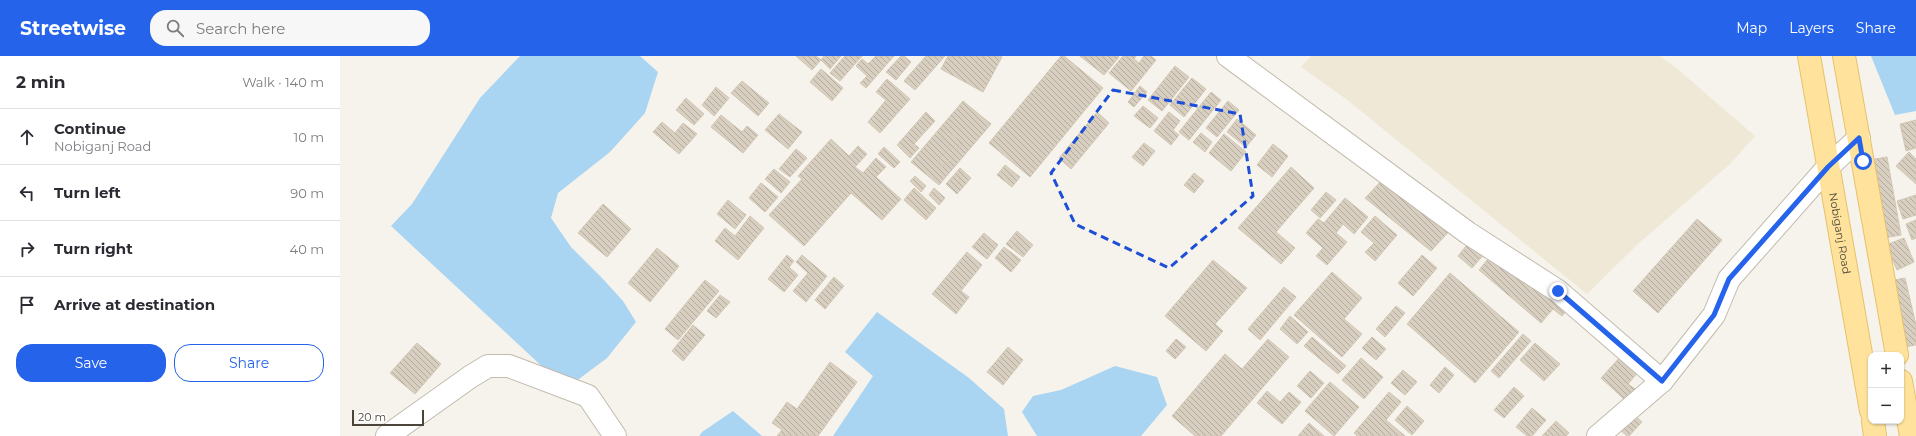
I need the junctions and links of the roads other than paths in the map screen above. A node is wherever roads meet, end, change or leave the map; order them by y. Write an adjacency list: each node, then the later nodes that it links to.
1 (1228, 56): 7 (street)
2 (1809, 56): 5 (main road, Nobiganj Road)
3 (1844, 56): 4 (main road)
4 (1859, 138): 5 (street); 6 (main road)
5 (1828, 167): 7 (street); 9 (main road, Nobiganj Road)
6 (1895, 352)
7 (1662, 381): 13 (street)
8 (1902, 388): 15 (main road)
9 (1868, 394)
10 (1873, 424): 14 (main road)
11 (387, 436): 12 (street)
12 (615, 436)
13 (1598, 436)
14 (1875, 436)
15 (1911, 436)

